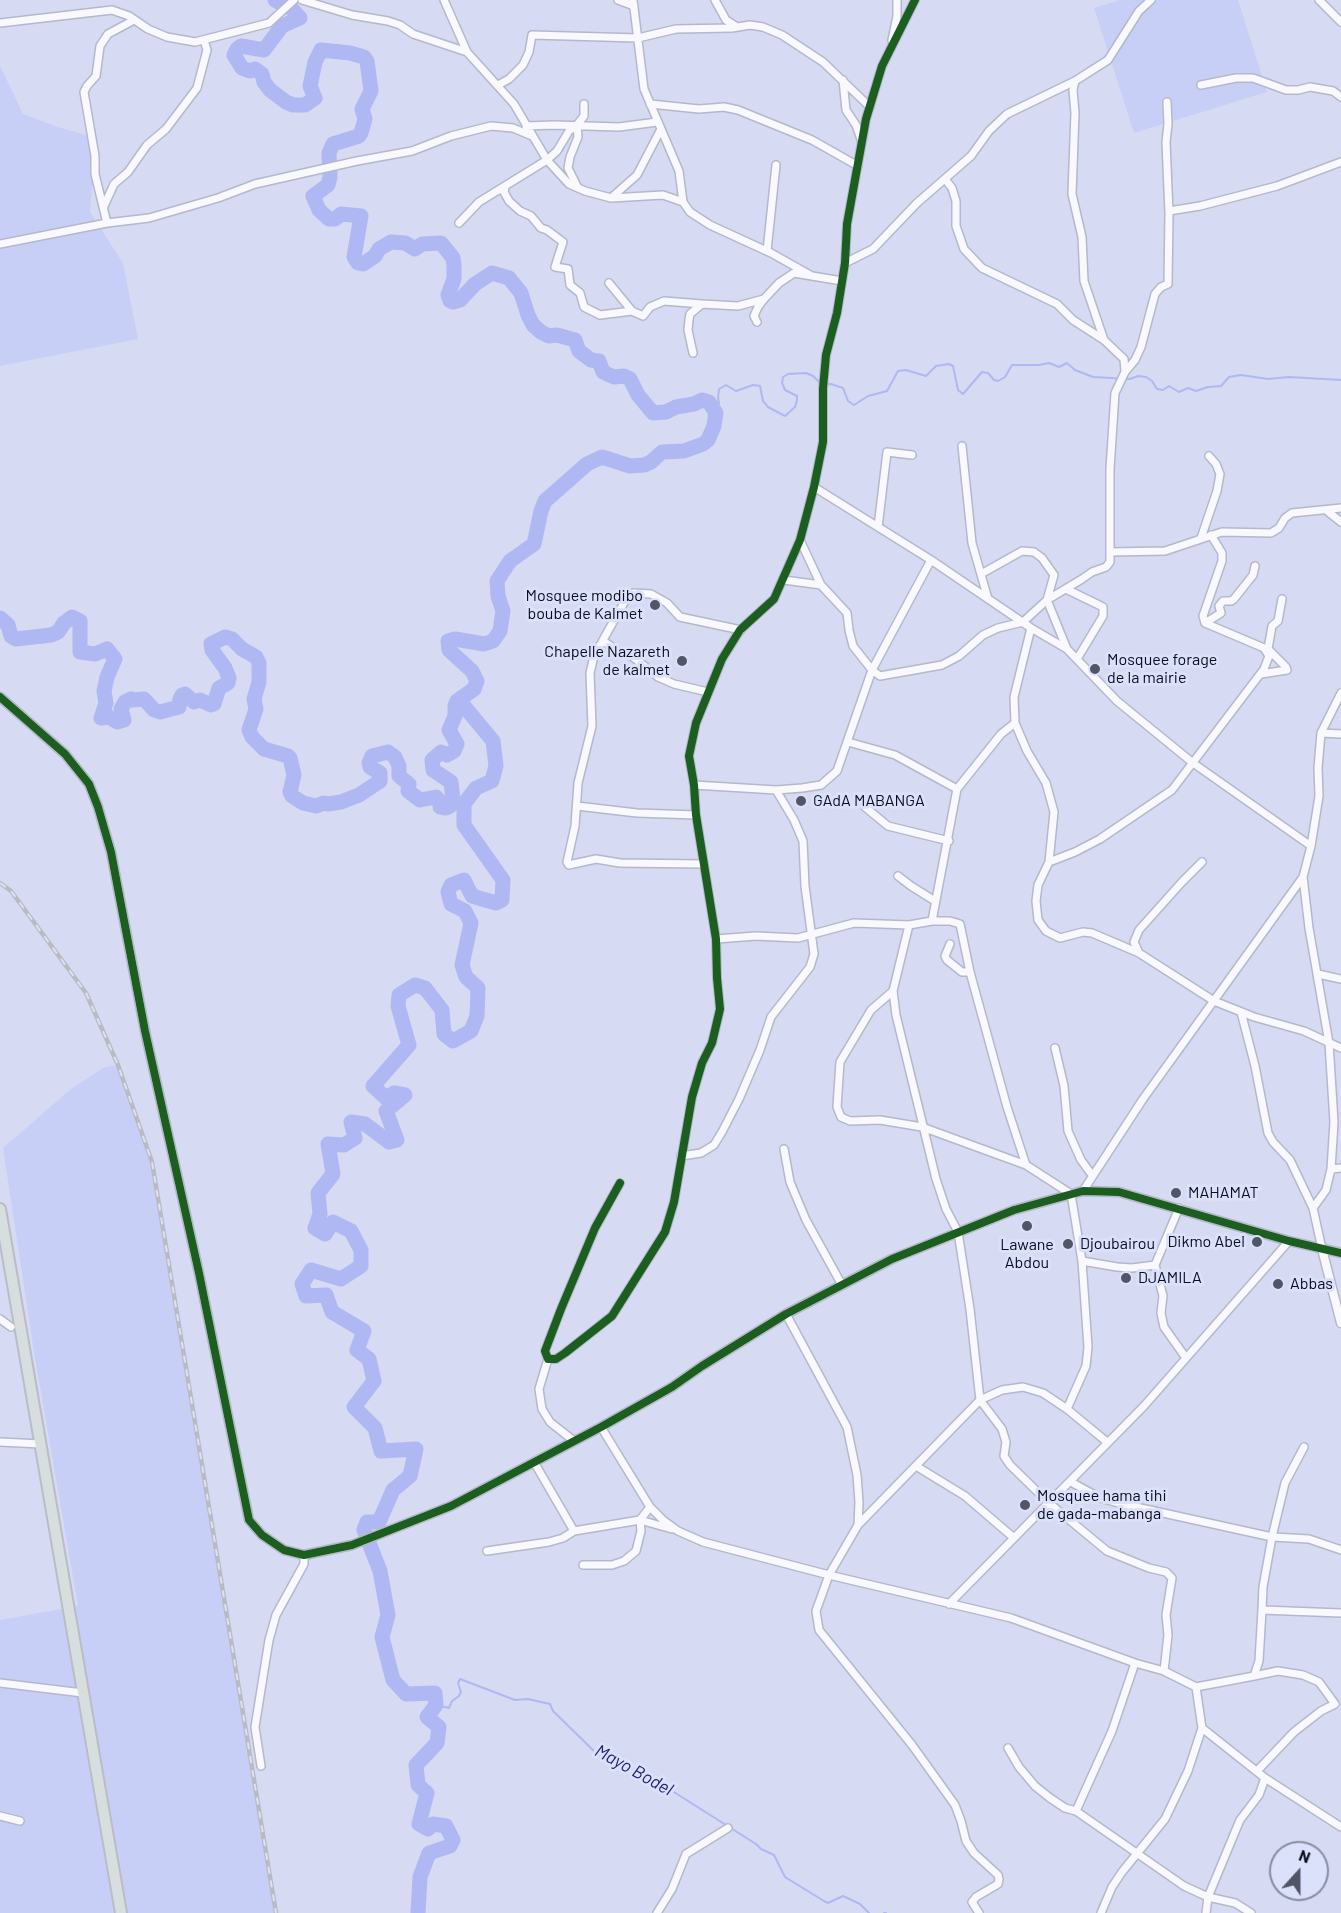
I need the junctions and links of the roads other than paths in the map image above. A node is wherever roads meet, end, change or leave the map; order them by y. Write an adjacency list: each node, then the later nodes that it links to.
1 (302, 0): 18 (street)
2 (444, 0): 18 (street)
3 (618, 0): 9 (street)
4 (716, 0): 14 (street)
5 (897, 0): 17 (street)
6 (915, 0): 17 (street)
7 (1151, 0): 20 (street)
8 (1319, 0): 13 (street)
9 (633, 3): 15 (street)
10 (290, 4): 16 (street)
11 (134, 20): 12 (street); 16 (street); 43 (street)
12 (0, 22)
13 (1341, 22)
14 (737, 27): 15 (street); 19 (street)
15 (638, 38): 21 (street); 26 (street)
16 (204, 40): 43 (street)
17 (891, 49): 27 (street)
18 (467, 52): 21 (street)
19 (843, 80): 27 (street); 33 (street)
20 (1075, 81): 38 (street); 57 (street)
21 (498, 85): 30 (street)
22 (1201, 85): 23 (street)
23 (1341, 97)
24 (1167, 102): 44 (street)
25 (584, 104): 29 (street)
26 (650, 104): 28 (street); 37 (street)
27 (870, 107): 33 (street)
28 (657, 122): 29 (street); 31 (street)
29 (577, 125): 30 (street); 34 (street); 40 (street)
30 (526, 126): 32 (street)
31 (661, 129): 41 (street); 42 (street)
32 (532, 136): 34 (street); 45 (street)
33 (862, 143): 37 (street)
34 (547, 160): 39 (street); 40 (street)
35 (1341, 162): 44 (street)
36 (776, 165): 48 (street)
37 (858, 166): 49 (street)
38 (945, 179): 49 (street); 57 (street)
39 (505, 187): 46 (street); 55 (street)
40 (578, 188): 41 (street)
41 (612, 198): 42 (street)
42 (683, 202): 48 (street)
43 (104, 206): 45 (street)
44 (1169, 211): 59 (street)
45 (107, 223): 47 (street)
46 (459, 223)
47 (0, 244)
48 (767, 251): 50 (street)
49 (845, 263): 51 (street)
50 (812, 276): 51 (street); 53 (street)
51 (842, 281): 63 (street)
52 (609, 283): 55 (street)
53 (764, 298): 54 (street); 56 (street)
54 (702, 304): 55 (street); 58 (street)
55 (632, 311)
56 (757, 322)
57 (1104, 340): 59 (street)
58 (693, 354)
59 (1122, 376): 72 (street)
60 (962, 446): 75 (street)
61 (912, 455): 68 (street)
62 (1209, 456): 67 (street)
63 (814, 488): 68 (street); 71 (street)
64 (1341, 508): 65 (street)
65 (1326, 510): 66 (street); 69 (street)
66 (1341, 522)
67 (1207, 524): 69 (street); 70 (street)
68 (878, 527): 73 (street)
69 (1213, 534): 70 (street); 83 (street)
70 (1201, 538): 72 (street)
71 (800, 540): 76 (street); 77 (street)
72 (1110, 552): 78 (street)
73 (931, 560): 79 (street); 89 (street)
74 (1255, 566): 83 (street)
75 (981, 574): 79 (street); 81 (street)
76 (784, 580): 77 (street); 85 (street)
77 (821, 585): 89 (street)
78 (1066, 589): 81 (street); 88 (street)
79 (988, 598): 82 (street)
80 (1282, 599): 90 (street)
81 (1047, 600): 82 (street); 87 (street)
82 (1023, 622): 84 (street); 89 (street)
83 (1205, 623): 90 (street)
84 (1031, 628): 87 (street); 94 (street)
85 (741, 630): 86 (street); 91 (street)
86 (603, 641): 91 (street); 102 (street)
87 (1067, 649): 88 (street)
88 (1077, 658): 98 (street)
89 (872, 670): 97 (street)
90 (1261, 674): 98 (street)
91 (708, 692): 99 (street)
92 (1341, 693): 95 (street)
93 (0, 696): 175 (street)
94 (1015, 723): 100 (street); 107 (street)
95 (1321, 733): 96 (street); 106 (street)
96 (1341, 734)
97 (848, 742): 100 (street); 101 (street)
98 (1194, 763): 106 (street); 107 (street)
99 (694, 785): 101 (street); 104 (street)
100 (957, 789): 105 (street)
101 (776, 790): 115 (street)
102 (577, 806): 104 (street); 109 (street)
103 (865, 807): 105 (street)
104 (696, 815): 109 (street)
105 (948, 841): 112 (street)
106 (1311, 846): 111 (street)
107 (1049, 862): 118 (street)
108 (1202, 862): 118 (street)
109 (704, 864): 116 (street)
110 (898, 876): 112 (street)
111 (1303, 877): 120 (street); 123 (street)
112 (935, 901): 113 (street)
113 (932, 921): 114 (street); 119 (street)
114 (909, 925): 115 (street); 122 (street)
115 (811, 936): 116 (street); 130 (street)
116 (716, 939): 130 (street)
117 (950, 944): 119 (street)
118 (1139, 953): 123 (street)
119 (970, 972): 131 (street)
120 (1318, 974): 121 (street); 125 (street)
121 (1341, 979)
122 (893, 991): 128 (street); 128 (street)
123 (1214, 1001): 124 (street); 134 (street)
124 (1241, 1012): 125 (street); 139 (street)
125 (1329, 1044): 127 (street); 133 (street)
126 (1055, 1048): 134 (street)
127 (1341, 1048)
128 (922, 1127): 131 (street); 141 (street)
129 (784, 1149): 147 (street)
130 (681, 1156): 153 (street)
131 (1026, 1165): 137 (street)
132 (1341, 1168): 133 (street)
133 (1331, 1169): 139 (street)
134 (1092, 1174): 136 (street)
135 (620, 1183): 153 (street)
136 (1083, 1191): 137 (street); 138 (street)
137 (1071, 1194): 141 (street); 145 (street)
138 (1179, 1208): 142 (street); 146 (street)
139 (1312, 1208): 143 (street)
140 (0, 1209): 160 (main road)
141 (958, 1232): 147 (street); 154 (street)
142 (1289, 1241): 143 (street); 152 (street)
143 (1322, 1249): 144 (street); 150 (street)
144 (1341, 1253)
145 (1082, 1261): 146 (street); 155 (street)
146 (1155, 1265): 152 (street)
147 (842, 1285): 148 (street)
148 (786, 1314): 156 (street); 168 (street)
149 (0, 1319): 151 (street)
150 (1341, 1323)
151 (11, 1327)
152 (1186, 1358): 159 (street)
153 (548, 1359): 158 (street)
154 (980, 1400): 155 (street); 163 (street); 165 (street)
155 (1067, 1409): 159 (street)
156 (601, 1427): 158 (street); 166 (street)
157 (0, 1442): 160 (street)
158 (574, 1442): 162 (street)
159 (1107, 1442): 164 (street)
160 (40, 1444): 186 (main road)
161 (1304, 1448): 171 (street)
162 (534, 1462): 169 (street); 175 (street)
163 (916, 1466): 168 (street); 172 (street)
164 (1071, 1482): 165 (street); 171 (street)
165 (1049, 1503): 172 (street); 182 (street)
166 (651, 1507): 167 (street); 170 (street)
167 (640, 1520): 169 (street); 170 (street); 176 (street)
168 (858, 1525): 177 (street)
169 (574, 1531): 174 (street)
170 (678, 1531): 177 (street)
171 (1272, 1537): 173 (street); 179 (street)
172 (1014, 1538): 178 (street)
173 (1341, 1550)
174 (487, 1551)
175 (304, 1555): 189 (street)
176 (582, 1565)
177 (829, 1575): 178 (street); 201 (street)
178 (949, 1604): 181 (street)
179 (1262, 1610): 180 (street); 183 (street)
180 (1341, 1613)
181 (1135, 1663): 182 (street); 192 (street)
182 (1164, 1671): 185 (street)
183 (1254, 1676): 185 (street); 190 (street)
184 (0, 1683): 186 (street)
185 (1196, 1687): 187 (street)
186 (83, 1693): 199 (main road)
187 (1202, 1728): 190 (street); 197 (street)
188 (1008, 1748): 192 (street)
189 (261, 1766)
190 (1257, 1771): 191 (street)
191 (1265, 1778): 195 (street); 198 (street)
192 (1076, 1811): 197 (street)
193 (0, 1816): 194 (street)
194 (20, 1821)
195 (1341, 1827)
196 (728, 1828): 200 (street)
197 (1137, 1855): 198 (street); 202 (street)
198 (1208, 1897): 203 (street); 204 (street)
199 (121, 1913)
200 (657, 1913)
201 (979, 1913)
202 (1101, 1913)
203 (1206, 1913)
204 (1251, 1913)

